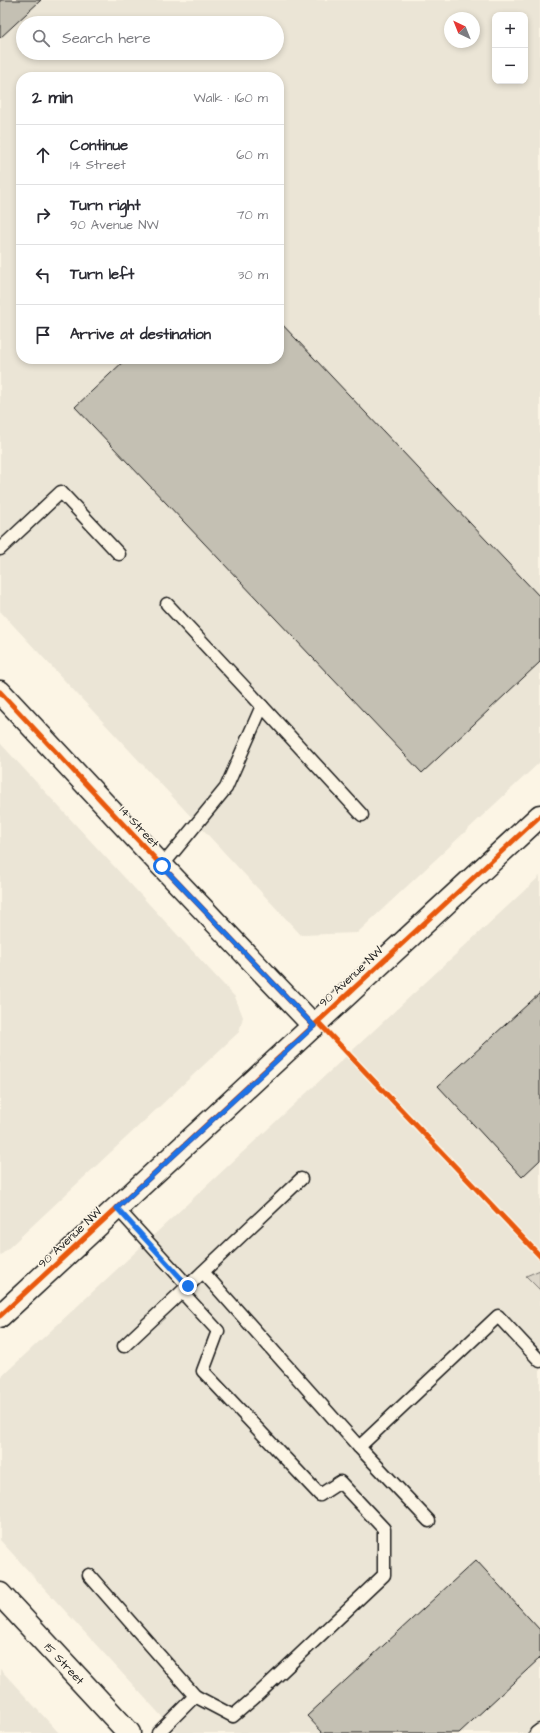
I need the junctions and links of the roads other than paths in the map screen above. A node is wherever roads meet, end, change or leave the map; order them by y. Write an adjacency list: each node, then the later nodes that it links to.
1 (0, 548): 2 (lane)
2 (119, 554)
3 (167, 604): 5 (lane)
4 (0, 692): 8 (street, 14 Street)
5 (262, 706): 6 (lane); 8 (lane)
6 (362, 815)
7 (540, 816): 9 (street, 90 Avenue NW)
8 (162, 866): 9 (street, 14 Street)
9 (314, 1026): 11 (street, 90 Avenue NW)
10 (301, 1179): 12 (lane)
11 (117, 1208): 13 (lane); 14 (street, 90 Avenue NW)
12 (203, 1272): 13 (lane); 17 (lane)
13 (185, 1289): 15 (lane); 21 (lane)
14 (0, 1316)
15 (124, 1346)
16 (540, 1361): 17 (lane)
17 (359, 1447): 18 (lane)
18 (429, 1521)
19 (88, 1575): 21 (lane)
20 (0, 1594): 23 (street, 15 Street)
21 (195, 1696): 24 (lane)
22 (540, 1730): 25 (lane)
23 (129, 1733)
24 (158, 1733)
25 (536, 1733)

